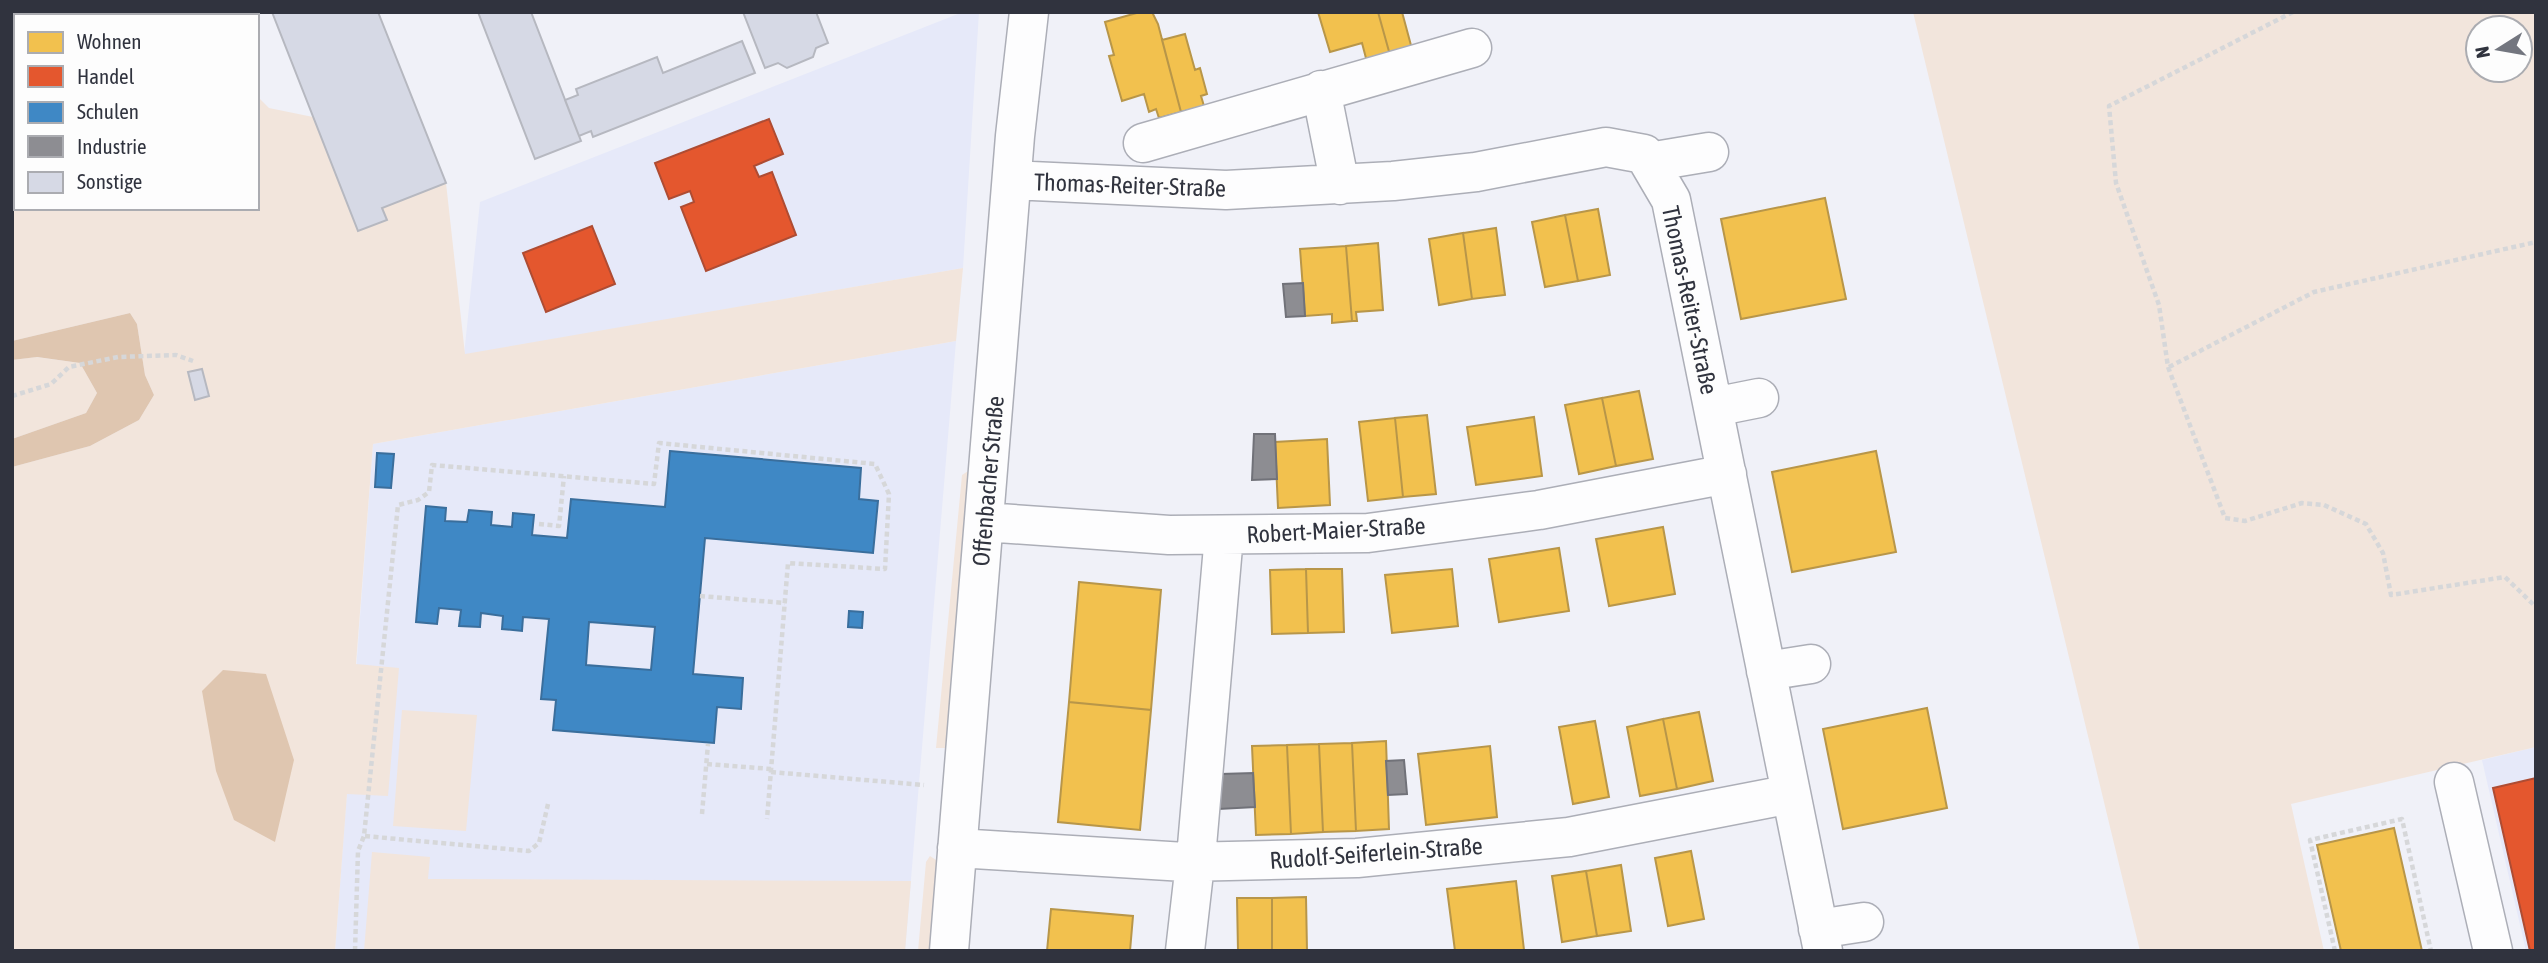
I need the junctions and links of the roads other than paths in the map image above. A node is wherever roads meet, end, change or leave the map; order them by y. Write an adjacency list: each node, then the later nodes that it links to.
1 (1030, 12): 7 (street, Offenbacher Straße)
2 (1472, 48): 3 (street)
3 (1321, 90): 4 (street); 8 (street)
4 (1143, 143)
5 (1709, 152): 6 (street)
6 (1649, 162): 8 (street, Thomas-Reiter-Straße); 10 (street, Thomas-Reiter-Straße)
7 (1012, 180): 8 (street, Thomas-Reiter-Straße); 12 (street, Offenbacher Straße)
8 (1340, 185)
9 (1759, 398): 10 (street)
10 (1714, 407): 11 (street, Thomas-Reiter-Straße)
11 (1727, 474): 13 (street, Robert-Maier-Straße); 15 (street, Thomas-Reiter-Straße)
12 (985, 522): 13 (street, Robert-Maier-Straße); 18 (street, Offenbacher Straße)
13 (1224, 536): 19 (street)
14 (1811, 664): 15 (street)
15 (1766, 671): 17 (street, Thomas-Reiter-Straße)
16 (2454, 782): 24 (street)
17 (1791, 794): 19 (street, Rudolf-Seiferlein-Straße); 21 (street, Thomas-Reiter-Straße)
18 (957, 848): 19 (street, Rudolf-Seiferlein-Straße); 22 (street, Offenbacher Straße)
19 (1195, 862): 23 (street)
20 (1864, 922): 21 (street)
21 (1820, 940)
22 (948, 951)
23 (1185, 951)
24 (2493, 951)

